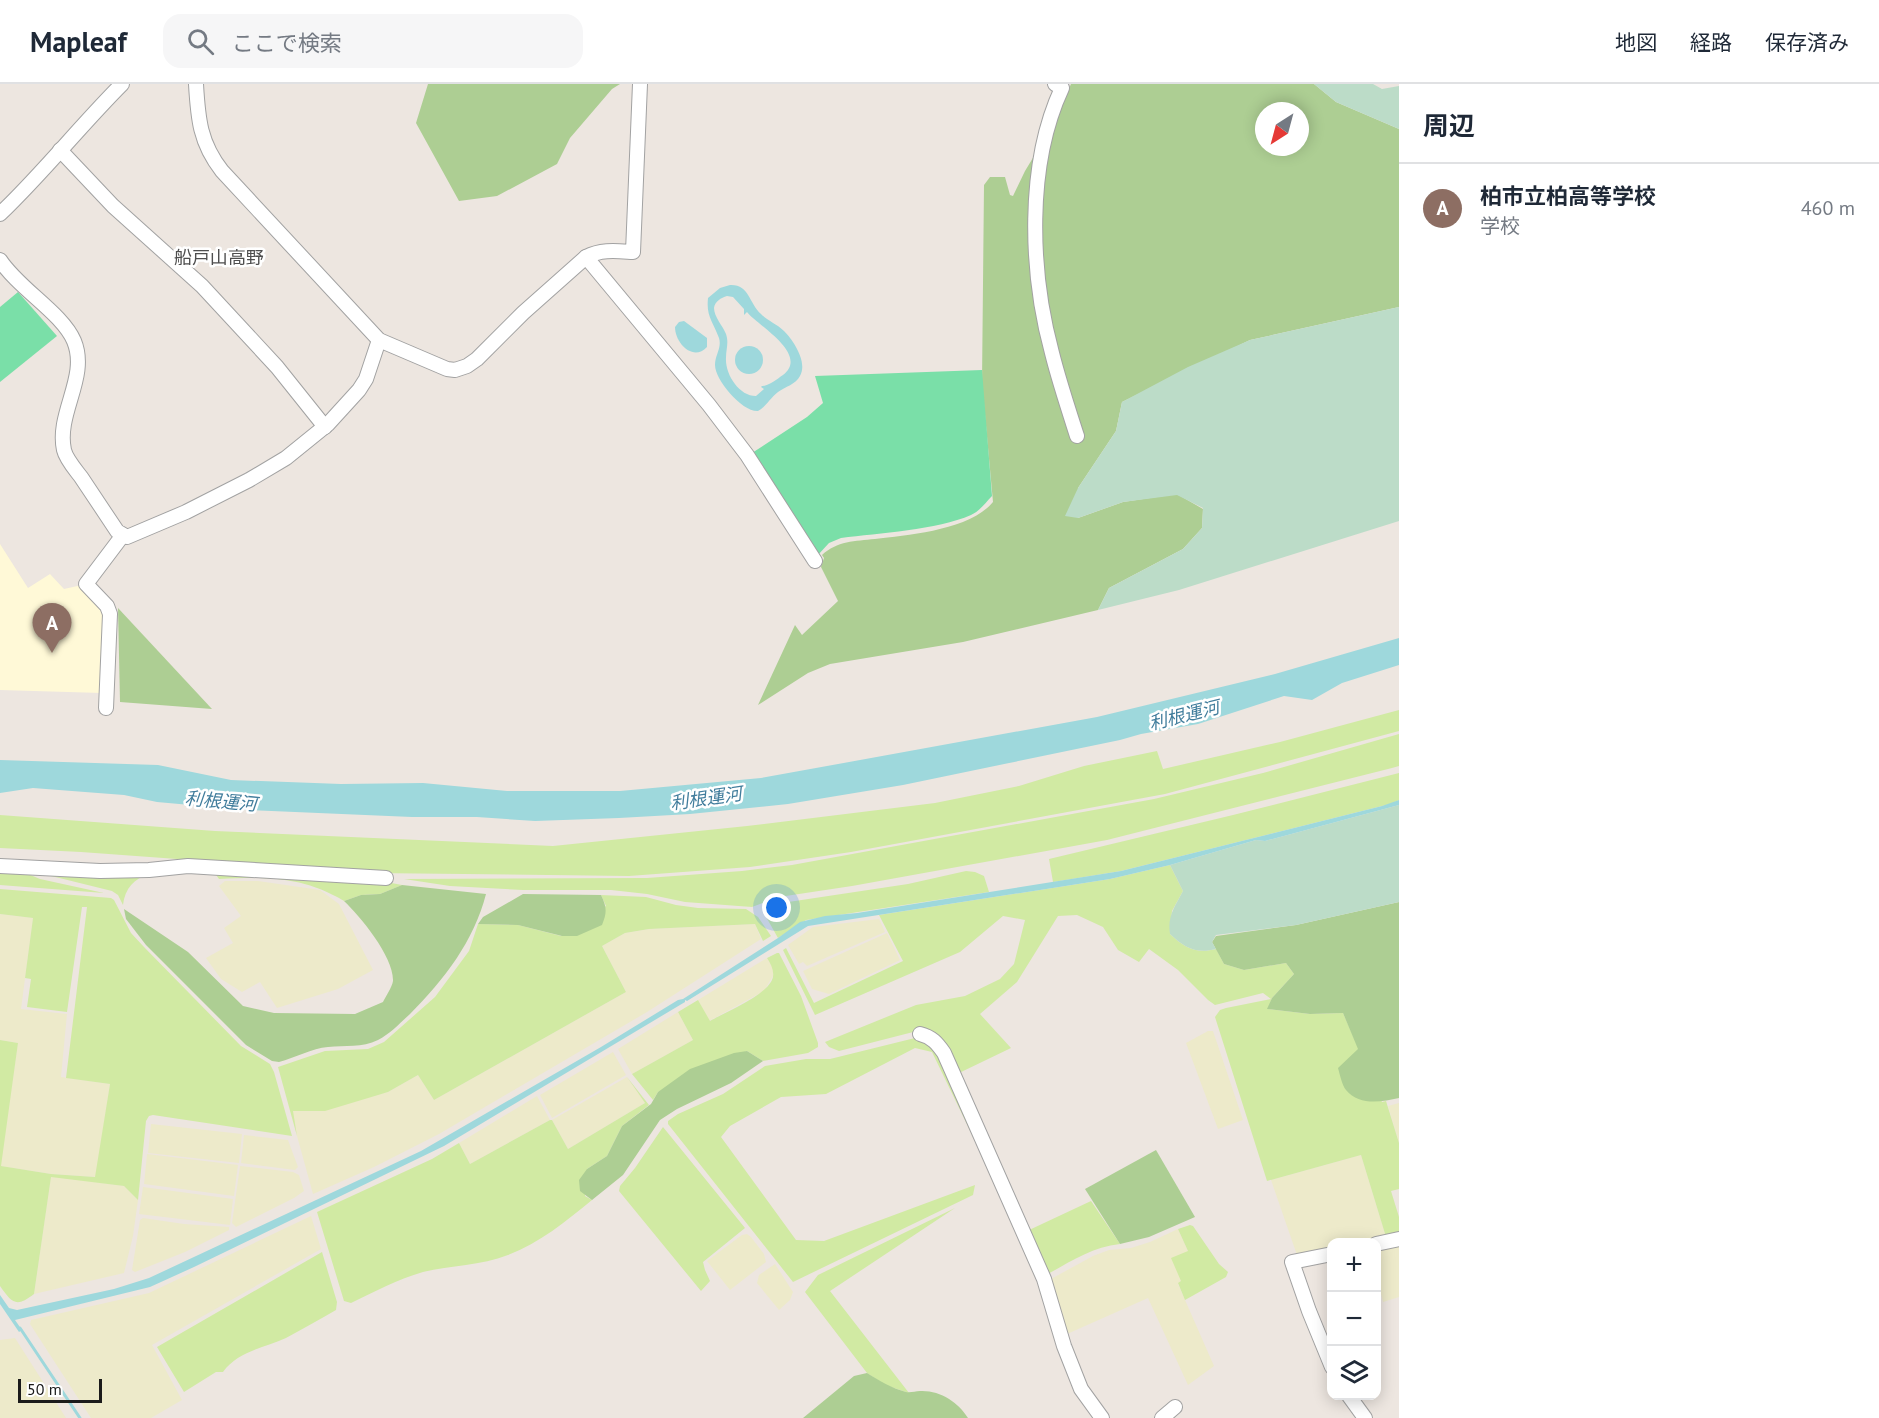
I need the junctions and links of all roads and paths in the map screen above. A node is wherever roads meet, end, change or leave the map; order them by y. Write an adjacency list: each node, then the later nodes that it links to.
1 (123, 84): 5 (street)
2 (196, 84): 9 (street)
3 (640, 84): 7 (street)
4 (1056, 84): 11 (street)
5 (60, 150): 6 (street); 10 (street)
6 (0, 214)
7 (586, 257): 9 (street); 13 (street)
8 (0, 260): 12 (street)
9 (380, 340): 10 (street)
10 (325, 427): 12 (street)
11 (1077, 436)
12 (123, 535): 14 (street)
13 (816, 561)
14 (105, 708)
15 (0, 866): 16 (street)
16 (386, 878)
17 (920, 1034): 24 (street)
18 (1399, 1239): 19 (street)
19 (1381, 1243)
20 (1327, 1255): 21 (street)
21 (1327, 1355)
22 (1352, 1400): 26 (street)
23 (1175, 1407): 25 (street)
24 (1102, 1418)
25 (1162, 1418)
26 (1365, 1418)

